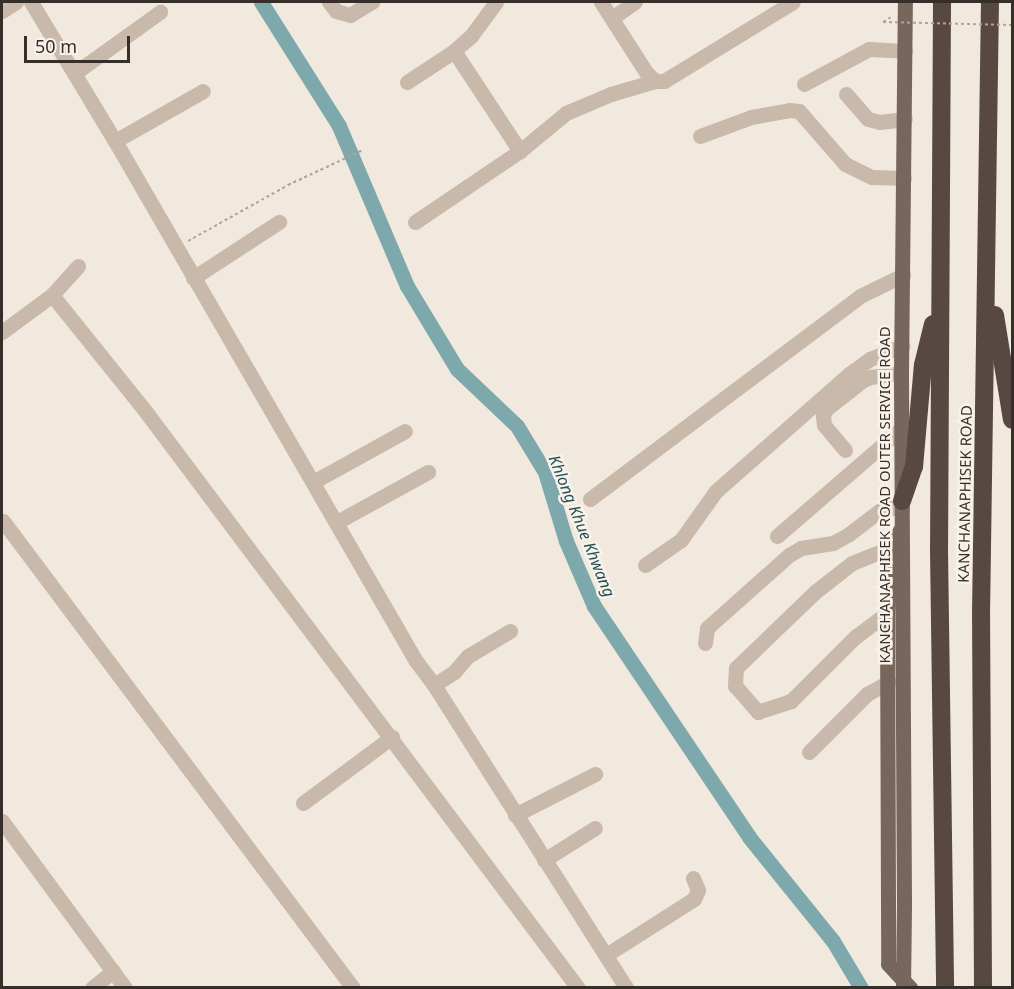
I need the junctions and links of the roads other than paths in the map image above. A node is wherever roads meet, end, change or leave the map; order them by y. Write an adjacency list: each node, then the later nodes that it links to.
1 (16, 2): 12 (street)
2 (31, 2): 17 (street)
3 (329, 2): 4 (street)
4 (372, 2)
5 (496, 2): 15 (street)
6 (601, 2): 14 (street)
7 (635, 2): 14 (street)
8 (793, 2): 18 (street)
9 (905, 2): 16 (main road, KANCHANAPHISEK ROAD OUTER SERVICE ROAD)
10 (942, 2): 35 (highway, KANCHANAPHISEK ROAD)
11 (990, 2): 31 (highway, KANCHANAPHISEK ROAD)
12 (2, 11)
13 (160, 12): 17 (street)
14 (612, 18): 18 (street)
15 (454, 51): 19 (street); 26 (street)
16 (905, 51): 20 (street); 23 (main road, KANCHANAPHISEK ROAD OUTER SERVICE ROAD)
17 (75, 73): 25 (street)
18 (655, 81): 26 (street)
19 (407, 82)
20 (804, 84)
21 (203, 91): 25 (street)
22 (846, 94): 23 (street)
23 (904, 119): 27 (main road, KANCHANAPHISEK ROAD OUTER SERVICE ROAD)
24 (699, 136): 27 (street)
25 (115, 141): 33 (street)
26 (520, 151): 29 (street)
27 (904, 178): 32 (main road, KANCHANAPHISEK ROAD OUTER SERVICE ROAD)
28 (279, 222): 33 (street)
29 (415, 222)
30 (78, 266): 34 (street)
31 (987, 266): 39 (highway); 77 (highway, KANCHANAPHISEK ROAD)
32 (903, 275): 37 (main road, KANCHANAPHISEK ROAD OUTER SERVICE ROAD); 45 (street)
33 (193, 278): 44 (street)
34 (52, 295): 36 (street); 58 (street)
35 (940, 299): 46 (highway); 76 (highway, KANCHANAPHISEK ROAD)
36 (2, 332)
37 (902, 346): 38 (main road, KANCHANAPHISEK ROAD OUTER SERVICE ROAD); 52 (street)
38 (901, 374): 40 (main road, KANCHANAPHISEK ROAD OUTER SERVICE ROAD); 42 (street)
39 (1012, 420)
40 (902, 428): 46 (main road, KANCHANAPHISEK ROAD OUTER SERVICE ROAD); 50 (street)
41 (405, 431): 44 (street)
42 (845, 450)
43 (428, 472): 48 (street)
44 (313, 482): 48 (street)
45 (590, 499)
46 (902, 505): 49 (main road, KANCHANAPHISEK ROAD OUTER SERVICE ROAD); 55 (street)
47 (3, 521): 71 (street)
48 (337, 522): 57 (street)
49 (903, 526): 51 (main road); 74 (main road, KANCHANAPHISEK ROAD OUTER SERVICE ROAD, bridge)
50 (777, 536)
51 (892, 547): 53 (main road); 53 (street)
52 (645, 565)
53 (887, 613): 56 (main road)
54 (510, 631): 57 (street)
55 (705, 643)
56 (889, 682): 59 (street); 75 (main road)
57 (434, 685): 62 (street)
58 (392, 737): 61 (street); 72 (street)
59 (809, 752)
60 (595, 774): 62 (street)
61 (303, 803)
62 (515, 815): 65 (street)
63 (2, 821): 68 (street)
64 (595, 828): 65 (street)
65 (544, 860): 67 (street)
66 (693, 878): 67 (street)
67 (606, 955): 73 (street)
68 (113, 971): 69 (street); 70 (street)
69 (92, 987)
70 (125, 987)
71 (353, 987)
72 (578, 987)
73 (627, 987)
74 (903, 987)
75 (910, 987)
76 (945, 987)
77 (983, 987)

